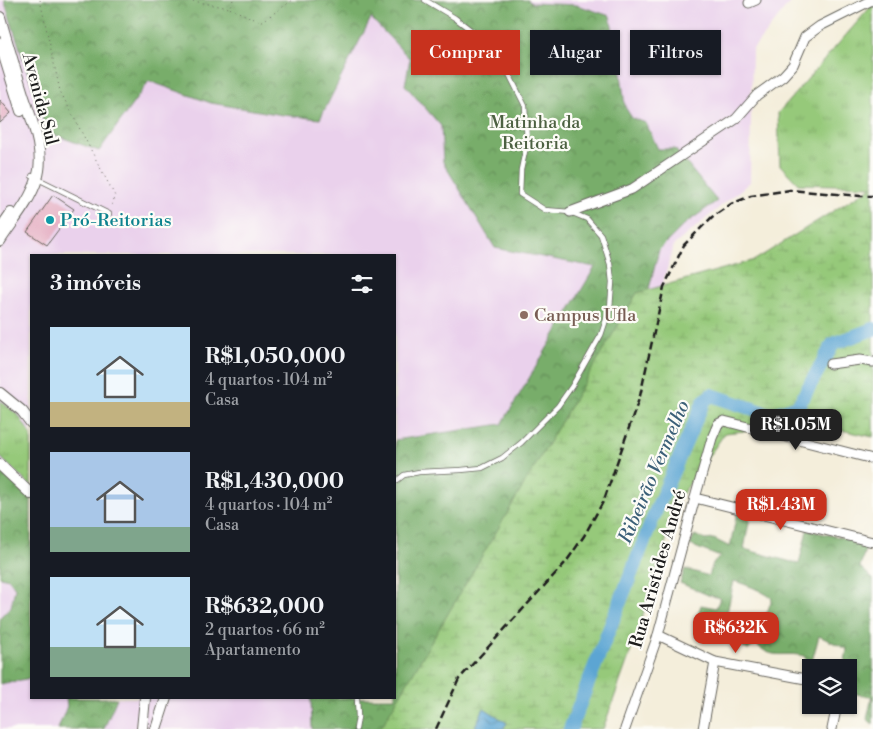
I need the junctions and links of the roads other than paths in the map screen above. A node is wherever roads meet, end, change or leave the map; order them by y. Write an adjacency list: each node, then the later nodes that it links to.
1 (425, 0): 6 (lane)
2 (872, 0): 6 (street)
3 (0, 17): 5 (street, Avenida Sul)
4 (0, 43): 5 (street, Avenida Sul)
5 (35, 178): 7 (lane); 8 (street, Avenida Sul); 9 (street, Avenida Sul)
6 (570, 212): 16 (lane)
7 (109, 214)
8 (0, 229)
9 (0, 242)
10 (873, 362): 11 (street)
11 (830, 364)
12 (0, 393): 13 (street)
13 (30, 422)
14 (873, 459): 18 (street, Rua Aristides André)
15 (0, 465): 17 (street)
16 (396, 481)
17 (30, 493)
18 (695, 498): 19 (street); 20 (street, Rua Aristides André)
19 (873, 542)
20 (658, 635): 21 (street); 30 (street, Rua Aristides André)
21 (715, 662): 22 (street); 31 (street)
22 (802, 678)
23 (145, 699): 27 (street)
24 (166, 699): 28 (street)
25 (356, 699): 29 (lane)
26 (835, 714): 32 (street)
27 (142, 729)
28 (156, 729)
29 (356, 729)
30 (625, 729)
31 (703, 729)
32 (832, 729)

